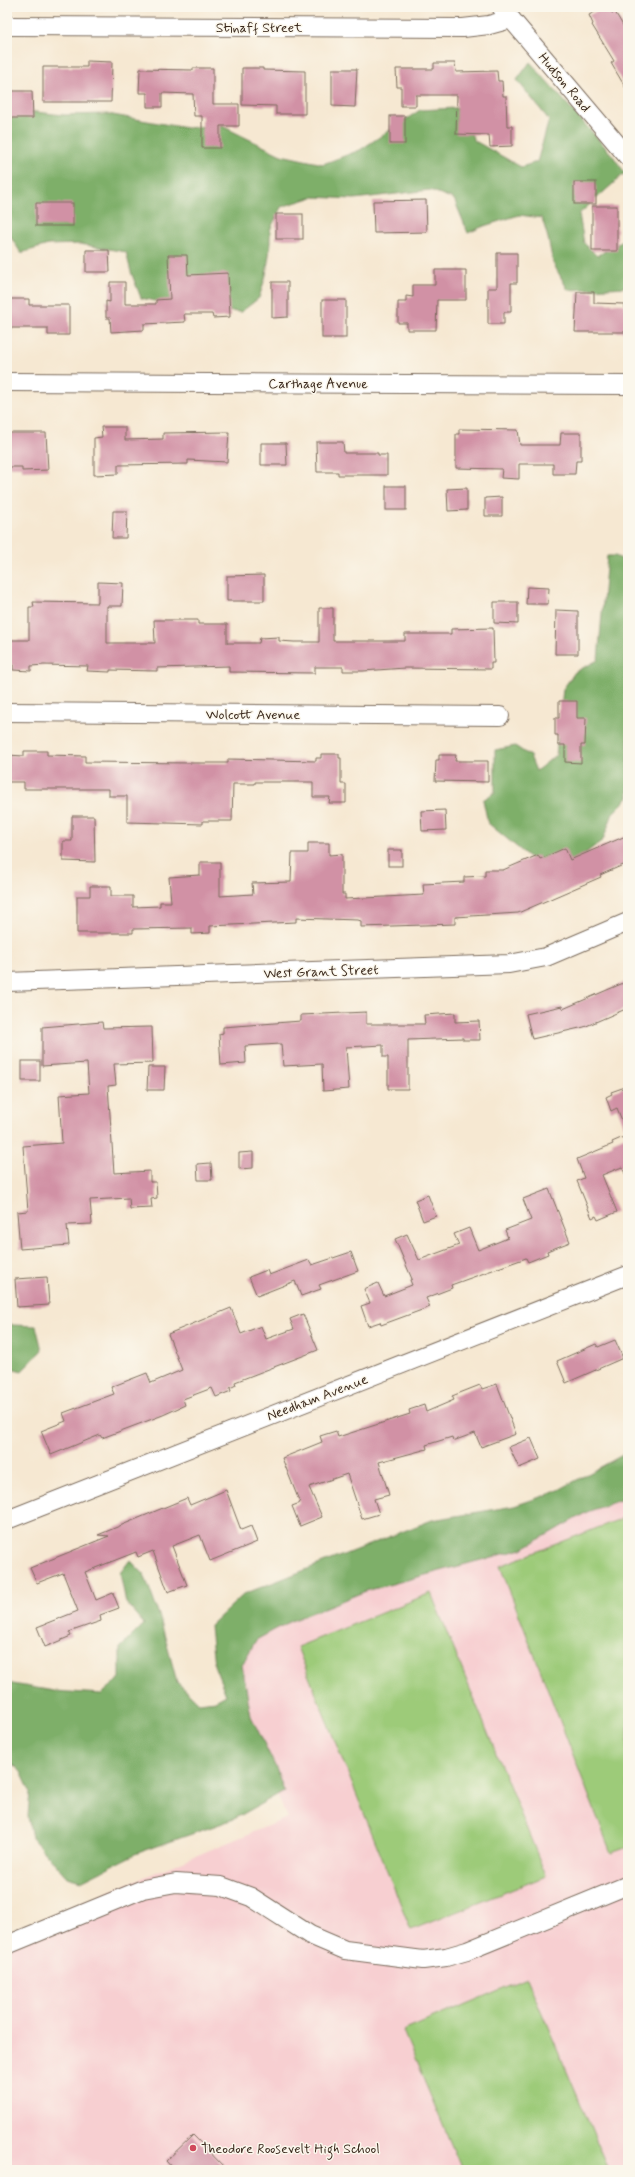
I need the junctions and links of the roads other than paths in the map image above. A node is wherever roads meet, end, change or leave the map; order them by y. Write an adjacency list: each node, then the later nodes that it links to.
1 (506, 13): 2 (street, Stinaff Street); 3 (street, Hudson Road)
2 (7, 26)
3 (628, 157)
4 (7, 382): 5 (street, Carthage Avenue)
5 (628, 385)
6 (7, 712): 7 (street, Wolcott Avenue)
7 (500, 716)
8 (628, 922): 9 (street, West Grant Street)
9 (7, 982)
10 (628, 1275): 11 (street, Needham Avenue)
11 (7, 1520)
12 (628, 1885): 13 (street)
13 (7, 1945)

